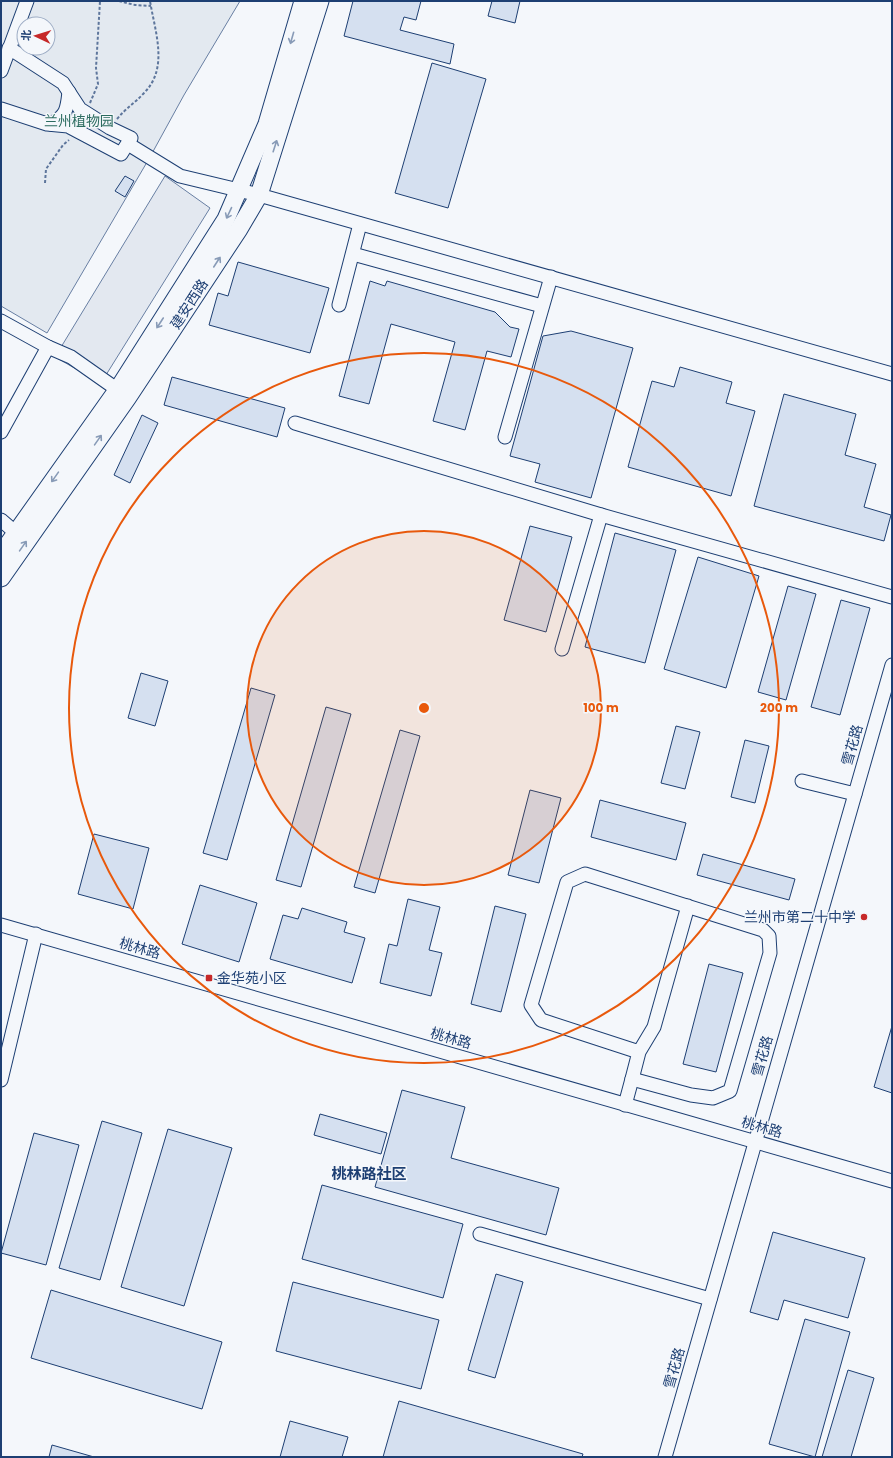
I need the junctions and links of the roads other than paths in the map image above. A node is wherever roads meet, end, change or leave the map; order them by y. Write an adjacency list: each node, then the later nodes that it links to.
1 (27, 1): 4 (street)
2 (303, 1): 10 (main road, 建安西路, one-way to 10)
3 (320, 1): 11 (main road, 建安西路, one-way to 3)
4 (9, 48): 5 (street); 6 (street)
5 (1, 71)
6 (69, 92): 8 (street); 9 (street)
7 (1, 109): 8 (street)
8 (51, 124): 9 (street)
9 (128, 144): 10 (street)
10 (240, 190): 11 (street); 20 (main road, 建安西路, one-way to 20)
11 (259, 195): 12 (street); 20 (main road, 建安西路, one-way to 11)
12 (360, 224): 13 (street); 14 (street)
13 (353, 254): 15 (street); 16 (street)
14 (551, 277): 16 (street); 19 (street)
15 (339, 305)
16 (542, 306): 23 (street)
17 (1, 320): 18 (street)
18 (48, 346): 20 (street); 22 (street)
19 (892, 374)
20 (123, 393): 26 (main road, 建安西路, one-way to 26); 28 (main road, 建安西路, one-way to 20)
21 (295, 423): 24 (street)
22 (1, 432)
23 (505, 437)
24 (601, 515): 29 (street); 30 (street)
25 (1, 520): 26 (street)
26 (16, 532): 27 (main road, 建安西路)
27 (1, 554)
28 (1, 578)
29 (892, 597)
30 (562, 649)
31 (892, 665): 33 (street, 雪花路)
32 (802, 781): 33 (street)
33 (855, 794): 43 (street, 雪花路)
34 (688, 906): 38 (street); 39 (street); 40 (street)
35 (1, 925): 36 (street, 桃林路)
36 (36, 934): 41 (street); 42 (street, 桃林路)
37 (670, 948): 38 (street)
38 (660, 1006): 39 (street)
39 (639, 1052): 40 (street)
40 (632, 1079): 42 (street)
41 (1, 1080)
42 (625, 1105): 43 (street, 桃林路)
43 (754, 1142): 44 (street, 桃林路); 46 (street, 雪花路)
44 (892, 1181)
45 (480, 1234): 46 (street)
46 (710, 1299): 47 (street, 雪花路)
47 (665, 1457)

